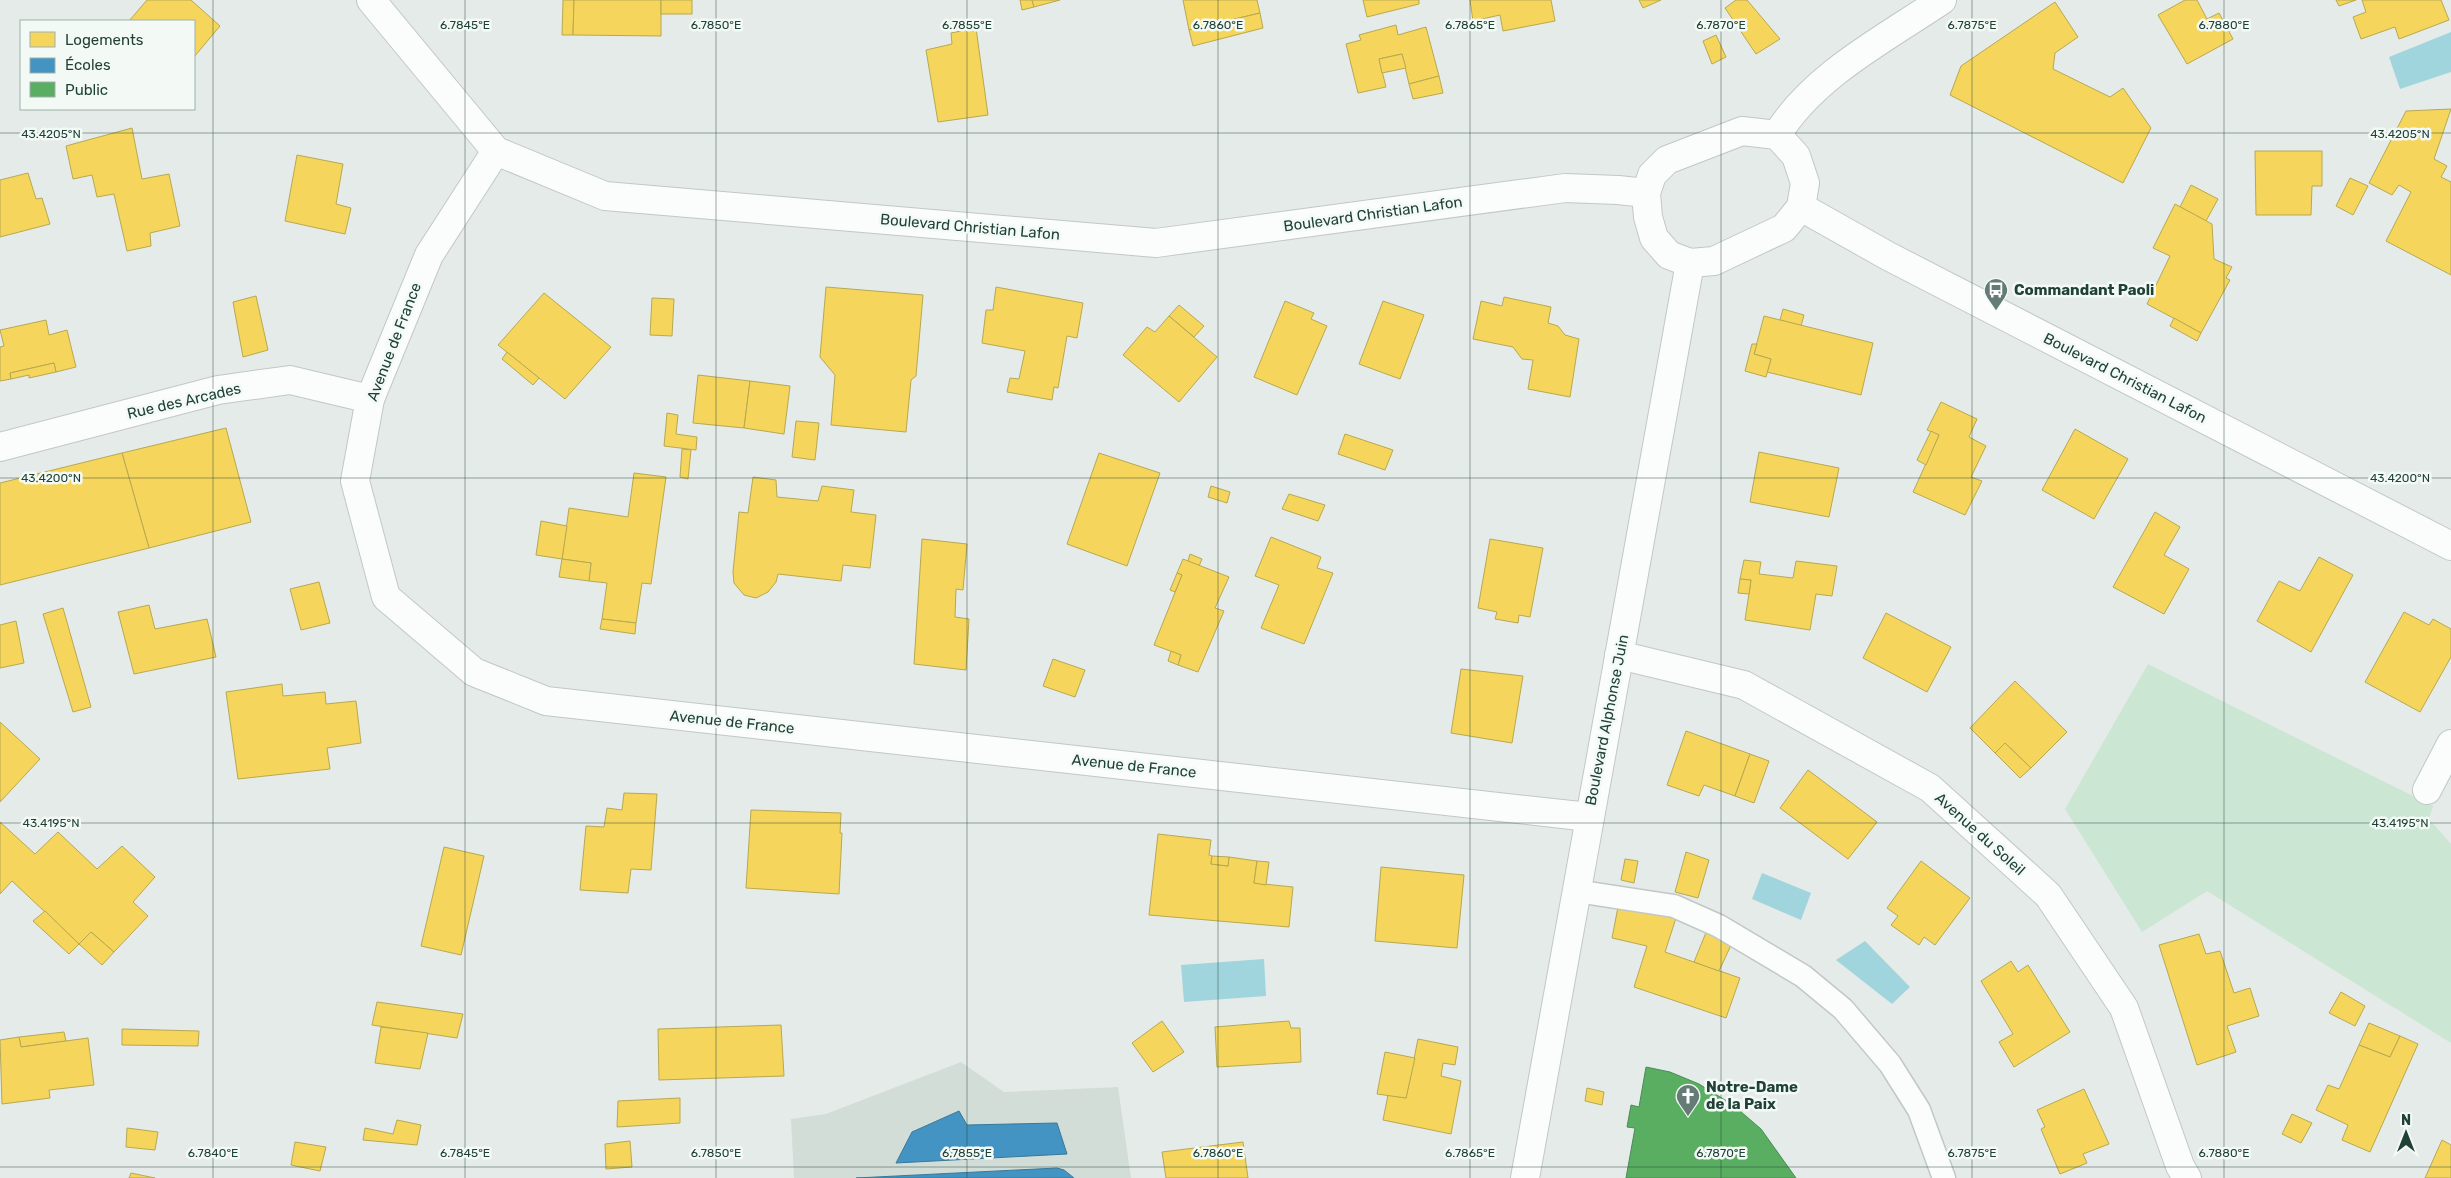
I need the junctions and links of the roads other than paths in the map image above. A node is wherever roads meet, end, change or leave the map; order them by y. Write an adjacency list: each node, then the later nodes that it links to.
1 (371, 0): 4 (street, Boulevard Christian Lafon)
2 (1942, 0): 3 (street)
3 (1777, 135): 5 (street); 6 (street)
4 (496, 151): 5 (street, Boulevard Christian Lafon); 8 (street, Avenue de France)
5 (1646, 193): 7 (street)
6 (1801, 207): 7 (street); 10 (street, Boulevard Christian Lafon)
7 (1690, 263): 11 (street, Boulevard Alphonse Juin)
8 (370, 399): 9 (street, Rue des Arcades); 14 (street, Avenue de France)
9 (0, 447)
10 (2451, 546)
11 (1620, 655): 14 (street, Boulevard Alphonse Juin); 18 (street, Avenue du Soleil)
12 (2451, 744): 13 (street)
13 (2426, 790)
14 (1589, 817): 15 (street, Boulevard Alphonse Juin)
15 (1576, 891): 16 (street, Boulevard Alphonse Juin); 17 (lane)
16 (1525, 1178)
17 (1944, 1178)
18 (2187, 1178)

